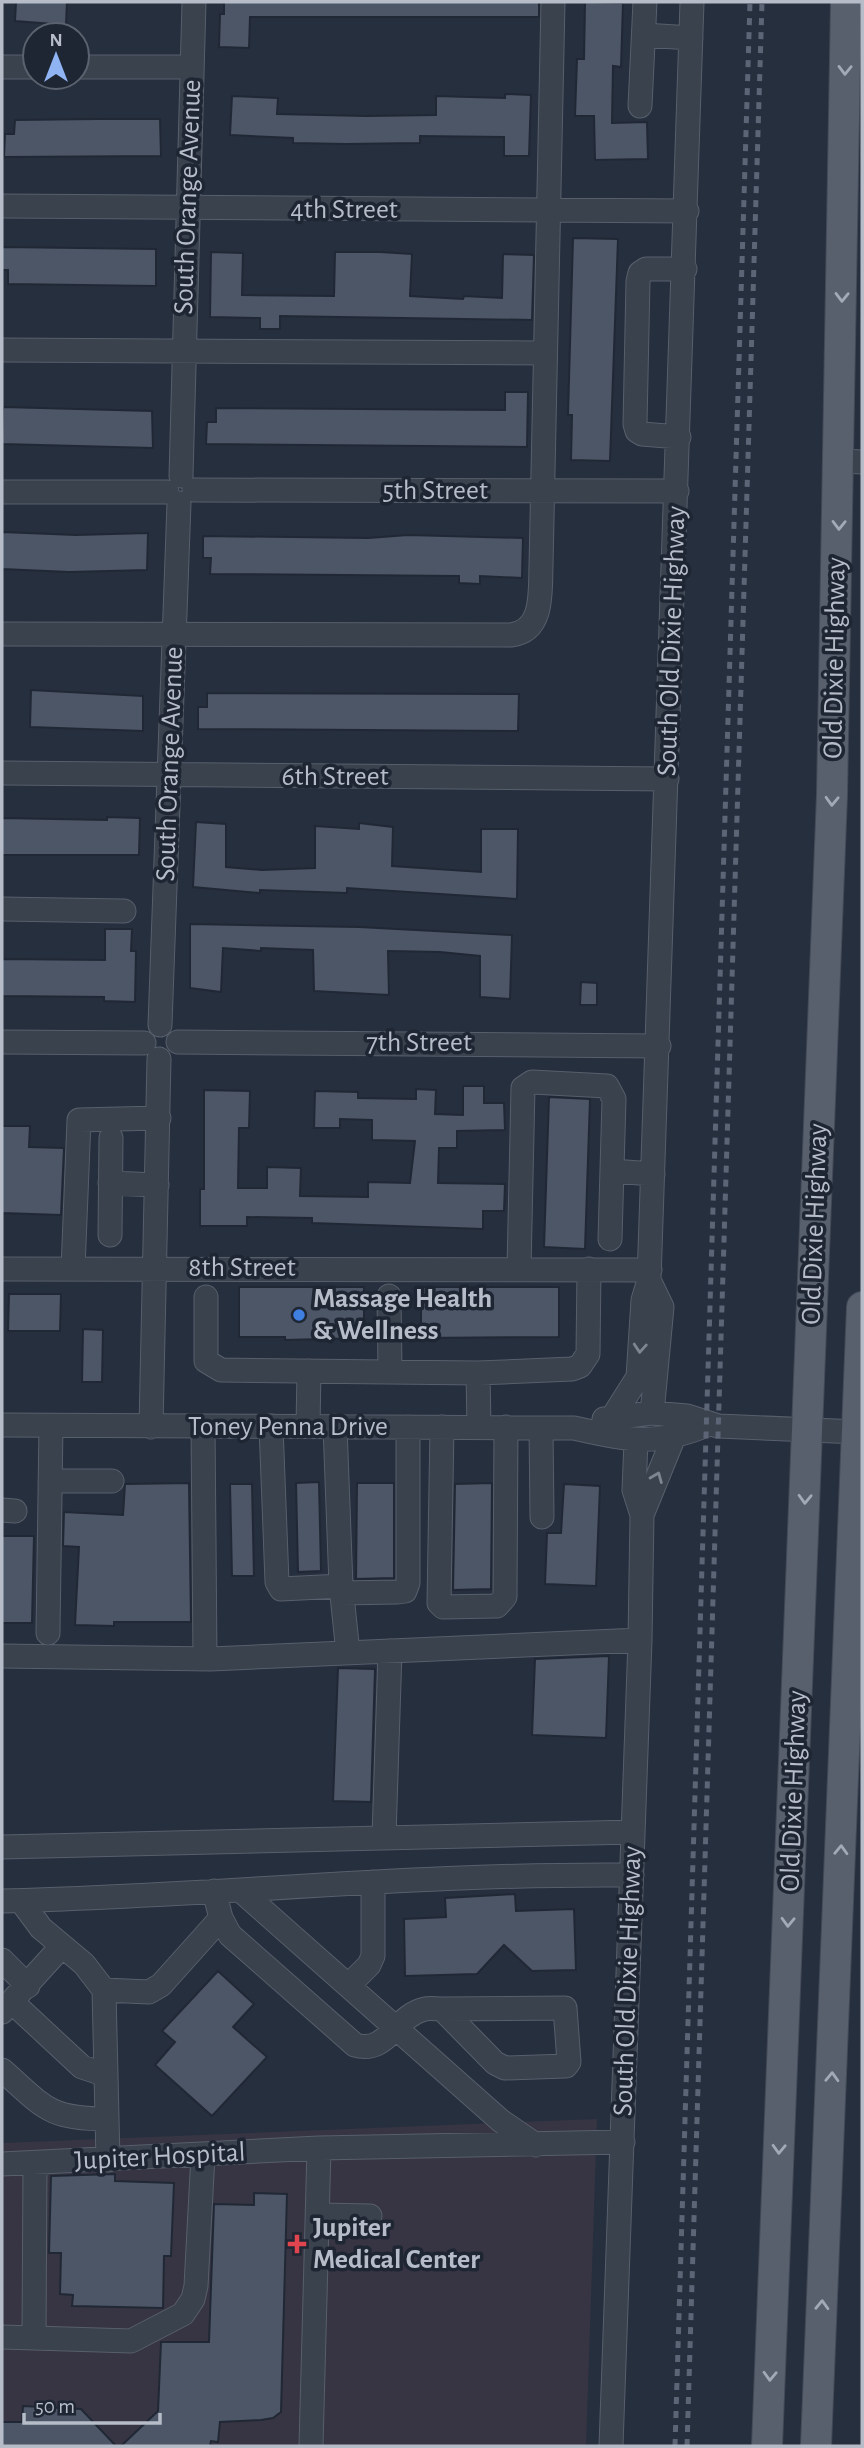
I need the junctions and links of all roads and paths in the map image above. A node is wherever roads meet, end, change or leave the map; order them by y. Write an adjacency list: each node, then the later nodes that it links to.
1 (194, 2): 11 (street, South Orange Avenue)
2 (553, 2): 15 (street)
3 (645, 2): 6 (street)
4 (692, 2): 7 (street, South Old Dixie Highway)
5 (846, 2): 22 (main road, Old Dixie Highway, one-way to 22)
6 (645, 36): 7 (street); 12 (street)
7 (691, 38): 16 (street, South Old Dixie Highway)
8 (2, 67): 9 (street)
9 (21, 67)
10 (91, 67): 11 (street)
11 (191, 67): 14 (street, South Orange Avenue)
12 (640, 106)
13 (2, 206): 14 (street, 4th Street)
14 (187, 209): 15 (street, 4th Street); 19 (street, South Orange Avenue)
15 (546, 211): 16 (street, 4th Street); 20 (street)
16 (687, 212): 17 (street, South Old Dixie Highway)
17 (685, 269): 21 (street, South Old Dixie Highway); 21 (street)
18 (2, 350): 19 (street)
19 (183, 350): 20 (street); 23 (street, South Orange Avenue)
20 (544, 353): 24 (street)
21 (679, 437): 25 (street, South Old Dixie Highway)
22 (851, 461): 75 (main road, Old Dixie Highway, one-way to 75)
23 (180, 490): 24 (street, 5th Street); 26 (street, 5th Street); 28 (street, South Orange Avenue)
24 (541, 491): 25 (street, 5th Street); 28 (street)
25 (677, 491): 31 (street, South Old Dixie Highway)
26 (2, 492)
27 (2, 634): 28 (street)
28 (174, 635): 30 (street, South Orange Avenue)
29 (2, 773): 30 (street, 6th Street)
30 (170, 777): 31 (street, 6th Street); 34 (street, South Orange Avenue)
31 (667, 779): 37 (street, South Old Dixie Highway)
32 (2, 909): 33 (street)
33 (124, 911)
34 (160, 1025): 36 (street); 38 (street)
35 (2, 1042): 38 (street)
36 (178, 1042): 37 (street, 7th Street); 38 (street)
37 (659, 1045): 42 (street, South Old Dixie Highway)
38 (152, 1051): 39 (street)
39 (159, 1118): 44 (street); 50 (street)
40 (111, 1138): 43 (street)
41 (612, 1171): 42 (street); 46 (street); 48 (street)
42 (653, 1174): 52 (street, South Old Dixie Highway)
43 (110, 1183): 44 (street); 45 (street)
44 (157, 1185): 47 (street)
45 (110, 1235)
46 (610, 1239)
47 (155, 1268): 48 (street, 8th Street); 50 (street, 8th Street); 68 (street)
48 (519, 1268): 51 (street, 8th Street)
49 (2, 1269): 50 (street, 8th Street)
50 (73, 1269)
51 (589, 1269): 52 (street, 8th Street); 58 (street)
52 (650, 1275): 59 (street, South Old Dixie Highway); 60 (street, South Old Dixie Highway, one-way to 60)
53 (389, 1296): 56 (street)
54 (206, 1297): 57 (street)
55 (862, 1307): 76 (main road, Old Dixie Highway)
56 (390, 1370): 57 (street); 58 (street)
57 (309, 1371): 66 (street)
58 (478, 1373): 71 (street)
59 (652, 1413): 60 (street, Toney Penna Drive); 62 (street, Toney Penna Drive)
60 (614, 1415): 74 (street, Toney Penna Drive)
61 (2, 1425): 63 (street, Toney Penna Drive)
62 (707, 1425): 75 (street, Toney Penna Drive); 77 (street, Toney Penna Drive)
63 (51, 1426): 68 (street, Toney Penna Drive); 79 (street)
64 (203, 1426): 65 (street, Toney Penna Drive); 68 (street, Toney Penna Drive); 89 (street)
65 (271, 1426): 66 (street, Toney Penna Drive); 83 (street)
66 (309, 1426): 67 (street, Toney Penna Drive)
67 (335, 1426): 69 (street, Toney Penna Drive); 83 (street)
68 (151, 1427)
69 (408, 1427): 70 (street, Toney Penna Drive); 83 (street)
70 (442, 1427): 71 (street, Toney Penna Drive); 72 (street)
71 (479, 1427): 72 (street, Toney Penna Drive)
72 (506, 1427): 73 (street, Toney Penna Drive)
73 (541, 1428): 74 (street, Toney Penna Drive); 82 (street)
74 (574, 1428): 78 (street, Toney Penna Drive)
75 (807, 1430): 76 (street, Toney Penna Drive); 122 (main road, Old Dixie Highway, one-way to 122)
76 (858, 1432): 123 (main road, Old Dixie Highway, one-way to 76)
77 (673, 1438): 78 (street, Toney Penna Drive); 81 (street, South Old Dixie Highway, one-way to 77)
78 (636, 1441): 81 (street, South Old Dixie Highway)
79 (50, 1481): 80 (street); 84 (street)
80 (112, 1481)
81 (642, 1515): 85 (street, South Old Dixie Highway)
82 (542, 1517)
83 (341, 1590): 87 (street)
84 (48, 1633)
85 (640, 1640): 86 (street); 90 (street, South Old Dixie Highway)
86 (390, 1651): 87 (street); 91 (street)
87 (348, 1653): 89 (street)
88 (2, 1656): 89 (street)
89 (205, 1659)
90 (633, 1832): 91 (street); 93 (street, South Old Dixie Highway)
91 (384, 1837): 92 (street)
92 (2, 1847)
93 (632, 1875): 94 (street); 109 (street, South Old Dixie Highway)
94 (373, 1882): 95 (street); 101 (street)
95 (240, 1889): 96 (street); 101 (street)
96 (214, 1891): 97 (street); 98 (street)
97 (11, 1901): 99 (street)
98 (221, 1918): 102 (street); 105 (street)
99 (62, 1946): 102 (street); 103 (street)
100 (2, 1960): 103 (street)
101 (349, 1985): 105 (street)
102 (104, 1990): 107 (street)
103 (14, 2000): 107 (street)
104 (442, 2008): 104 (street); 105 (street)
105 (397, 2026): 110 (street)
106 (2, 2070): 108 (street)
107 (106, 2075): 108 (street)
108 (107, 2119): 113 (street)
109 (623, 2142): 110 (street, Jupiter Hospital); 121 (street, South Old Dixie Highway)
110 (536, 2145): 111 (street, Jupiter Hospital)
111 (319, 2148): 112 (street, Jupiter Hospital); 116 (street)
112 (203, 2155): 113 (street, Jupiter Hospital); 119 (street)
113 (108, 2160): 114 (street, Jupiter Hospital)
114 (35, 2163): 115 (street, Jupiter Hospital); 119 (street)
115 (2, 2164)
116 (318, 2215): 117 (street); 120 (street)
117 (370, 2216)
118 (2, 2337): 119 (street)
119 (34, 2338)
120 (311, 2446)
121 (611, 2446)
122 (767, 2446)
123 (816, 2446)

